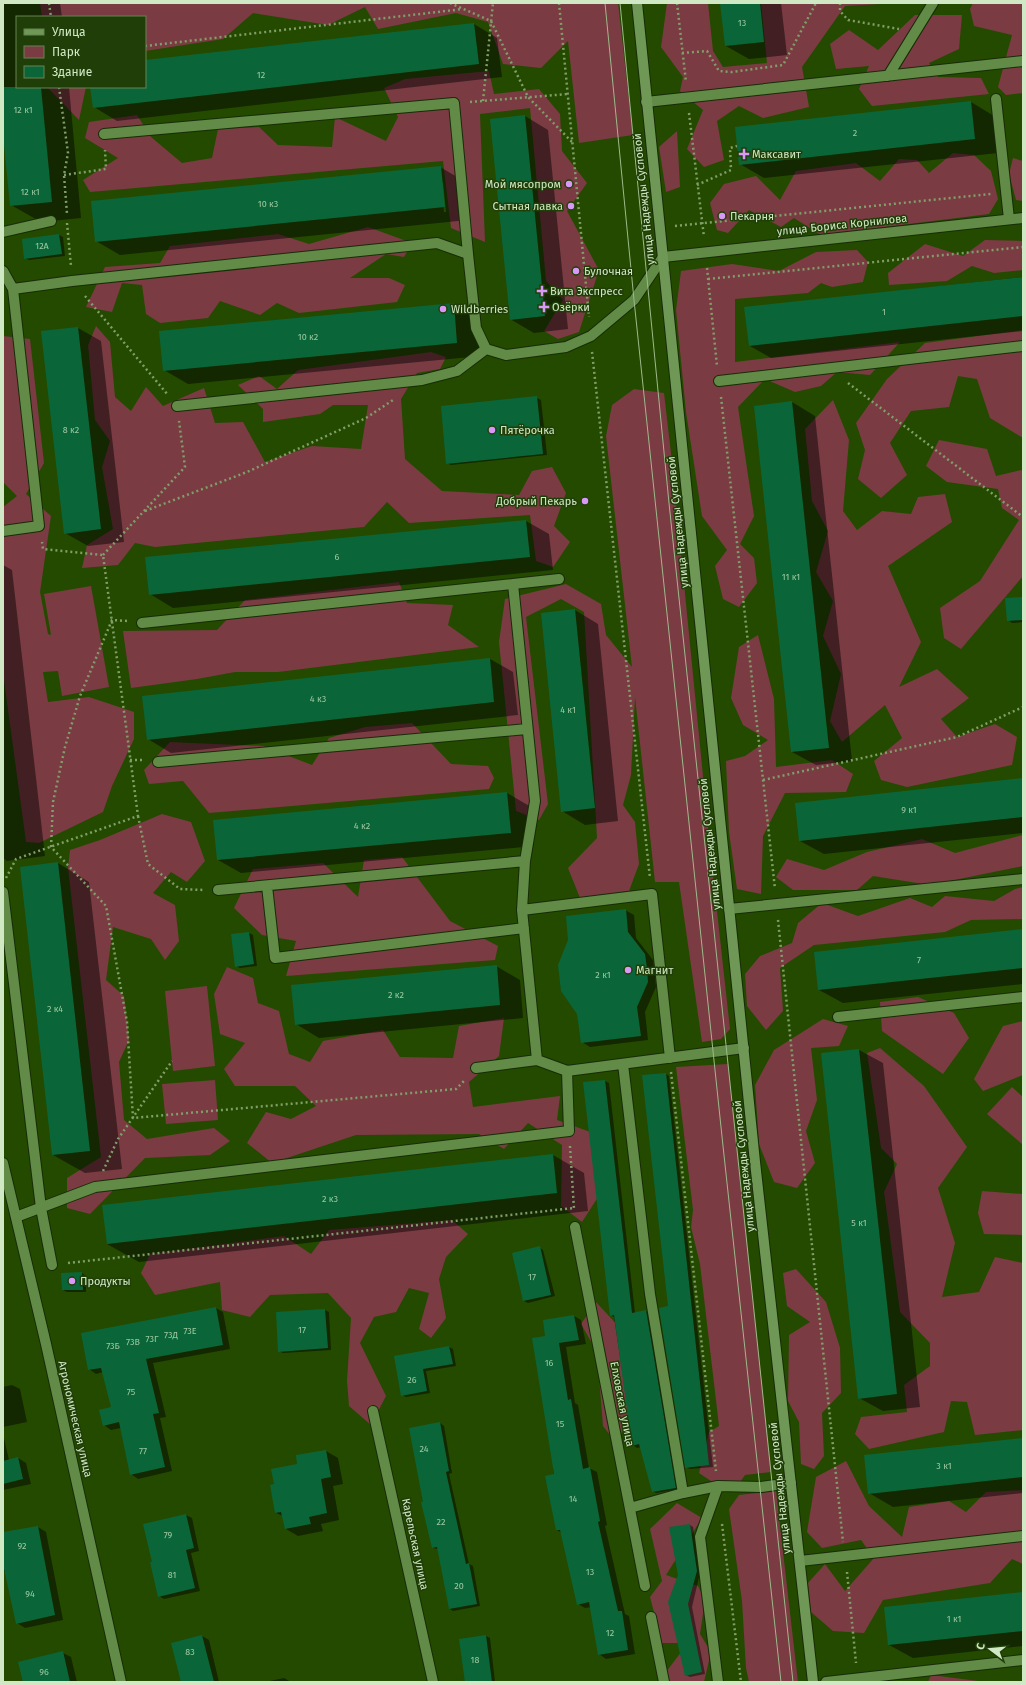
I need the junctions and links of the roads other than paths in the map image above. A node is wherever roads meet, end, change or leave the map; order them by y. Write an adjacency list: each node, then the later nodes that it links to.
1 (637, 3): 6 (main road, улица Надежды Сусловой)
2 (933, 3): 4 (street)
3 (1023, 61): 4 (street)
4 (888, 76): 6 (street)
5 (996, 99): 9 (street)
6 (646, 102): 13 (main road, улица Надежды Сусловой)
7 (104, 134): 12 (street)
8 (1023, 218): 9 (street, улица Бориса Корнилова)
9 (1009, 219): 13 (street, улица Бориса Корнилова)
10 (51, 221): 11 (street)
11 (3, 232)
12 (468, 254): 15 (street); 17 (street)
13 (663, 257): 17 (street); 31 (main road, улица Надежды Сусловой)
14 (3, 271): 15 (street)
15 (13, 289): 20 (street)
16 (1023, 346): 18 (street)
17 (486, 349): 19 (street)
18 (719, 381)
19 (177, 406)
20 (3, 530)
21 (559, 579): 22 (street)
22 (513, 584): 23 (street); 24 (street)
23 (142, 623)
24 (527, 729): 25 (street); 26 (street)
25 (158, 762)
26 (525, 861): 28 (street); 32 (street)
27 (1023, 879): 31 (street)
28 (267, 886): 29 (street); 33 (street)
29 (218, 890)
30 (3, 892): 43 (street)
31 (729, 909): 36 (main road, улица Надежды Сусловой)
32 (522, 910): 33 (street); 37 (street)
33 (524, 928): 38 (street)
34 (1023, 997): 35 (street)
35 (838, 1017)
36 (744, 1048): 37 (street); 48 (main road, улица Надежды Сусловой)
37 (670, 1058): 39 (street)
38 (537, 1060): 40 (street); 41 (street)
39 (623, 1064): 41 (street); 50 (street)
40 (476, 1068)
41 (567, 1071): 43 (street)
42 (3, 1163): 44 (street, Агрономическая улица)
43 (41, 1208): 44 (street); 46 (street)
44 (16, 1217): 57 (street, Агрономическая улица)
45 (576, 1227): 51 (street, Елховская улица)
46 (52, 1265)
47 (373, 1411): 58 (street, Карельская улица)
48 (791, 1483): 49 (street); 53 (main road, улица Надежды Сусловой)
49 (718, 1486): 50 (street); 60 (street)
50 (683, 1493): 51 (street)
51 (630, 1508): 54 (street, Елховская улица)
52 (1023, 1536): 53 (street)
53 (800, 1561): 61 (main road, улица Надежды Сусловой)
54 (645, 1586)
55 (651, 1617): 59 (street)
56 (1023, 1660): 62 (street)
57 (121, 1682)
58 (432, 1682)
59 (664, 1682)
60 (718, 1682)
61 (813, 1682)
62 (826, 1682)

